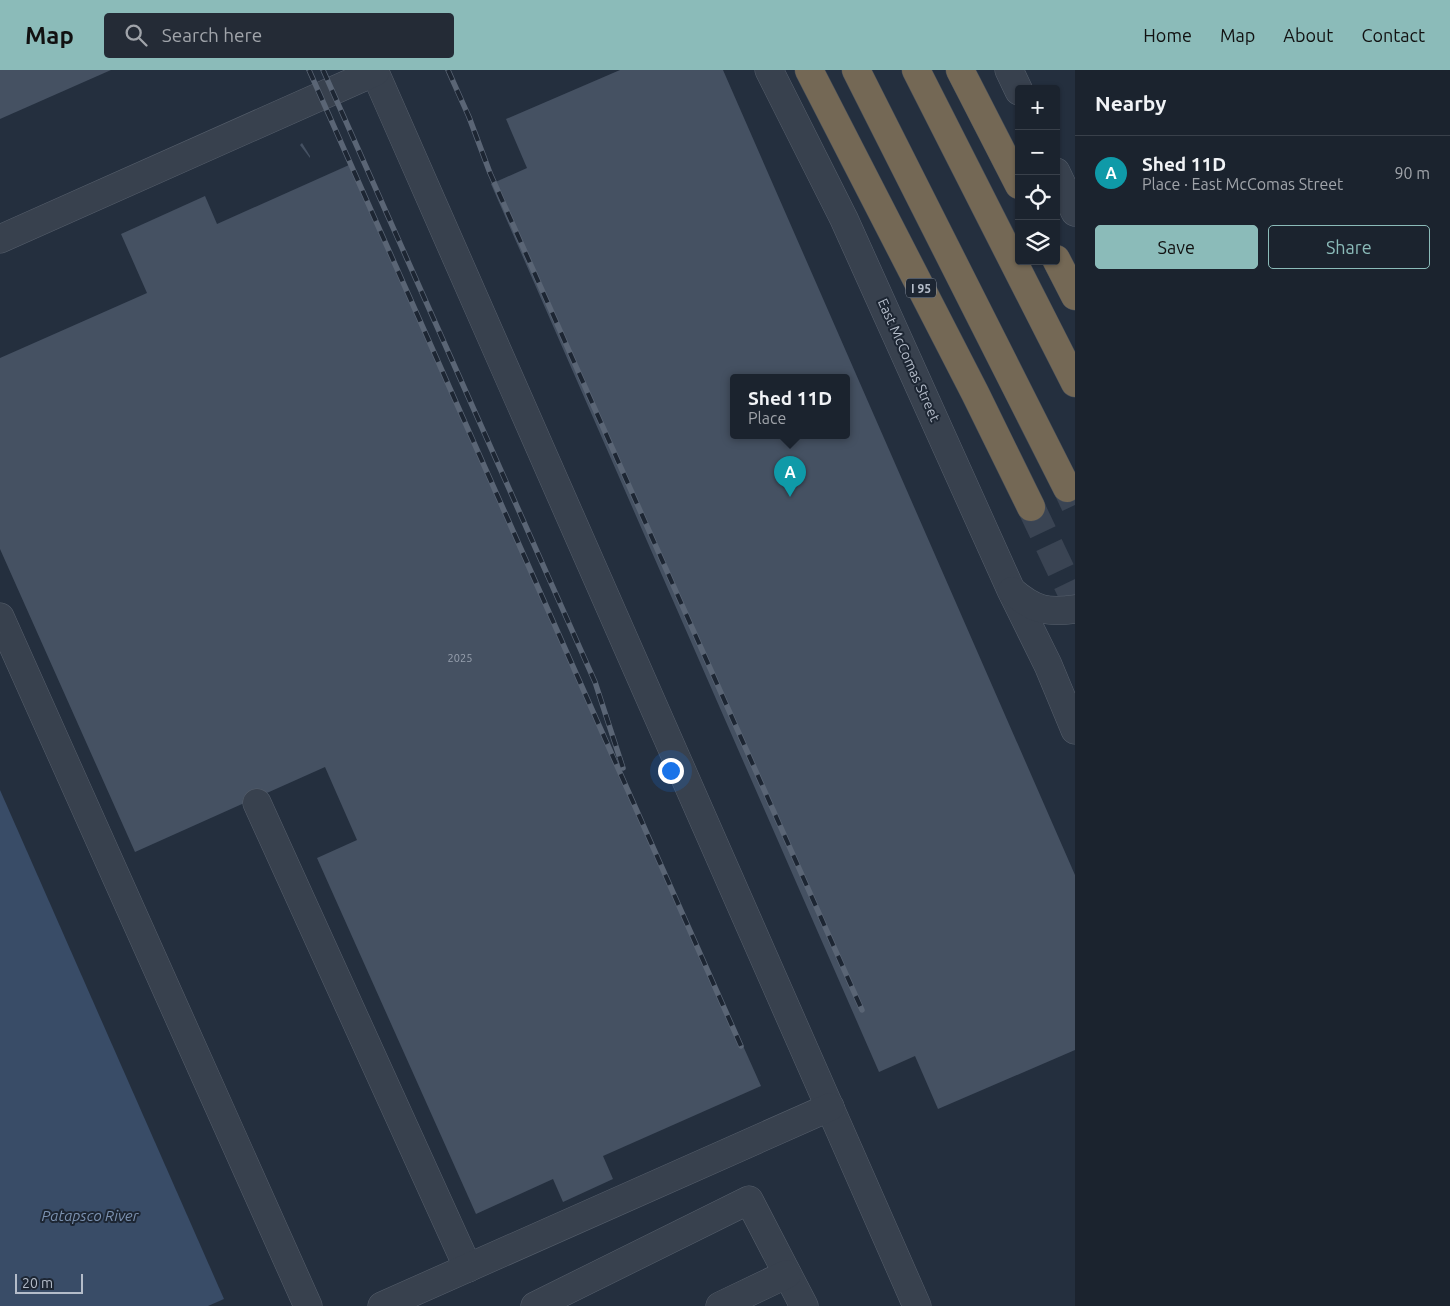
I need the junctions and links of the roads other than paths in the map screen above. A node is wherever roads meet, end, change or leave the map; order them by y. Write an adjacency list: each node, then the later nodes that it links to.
1 (769, 70): 18 (street, East McComas Street)
2 (809, 70): 17 (highway, I 95)
3 (856, 70): 16 (highway)
4 (916, 70): 15 (highway)
5 (960, 70): 10 (highway)
6 (1009, 70): 8 (street)
7 (374, 71): 12 (street); 23 (street)
8 (1016, 85)
9 (1057, 175): 11 (street)
10 (1015, 177)
11 (1075, 212)
12 (0, 239)
13 (1059, 265): 14 (highway)
14 (1075, 296)
15 (1075, 383)
16 (1067, 488)
17 (1031, 506)
18 (1011, 590): 19 (street, East McComas Street); 21 (street)
19 (1075, 609)
20 (0, 617): 26 (street)
21 (1075, 730)
22 (257, 803): 24 (street)
23 (830, 1107): 24 (street); 31 (street)
24 (468, 1268): 27 (street)
25 (787, 1274): 28 (street); 29 (street); 30 (street)
26 (308, 1306)
27 (382, 1306)
28 (535, 1306)
29 (720, 1306)
30 (804, 1306)
31 (917, 1306)

